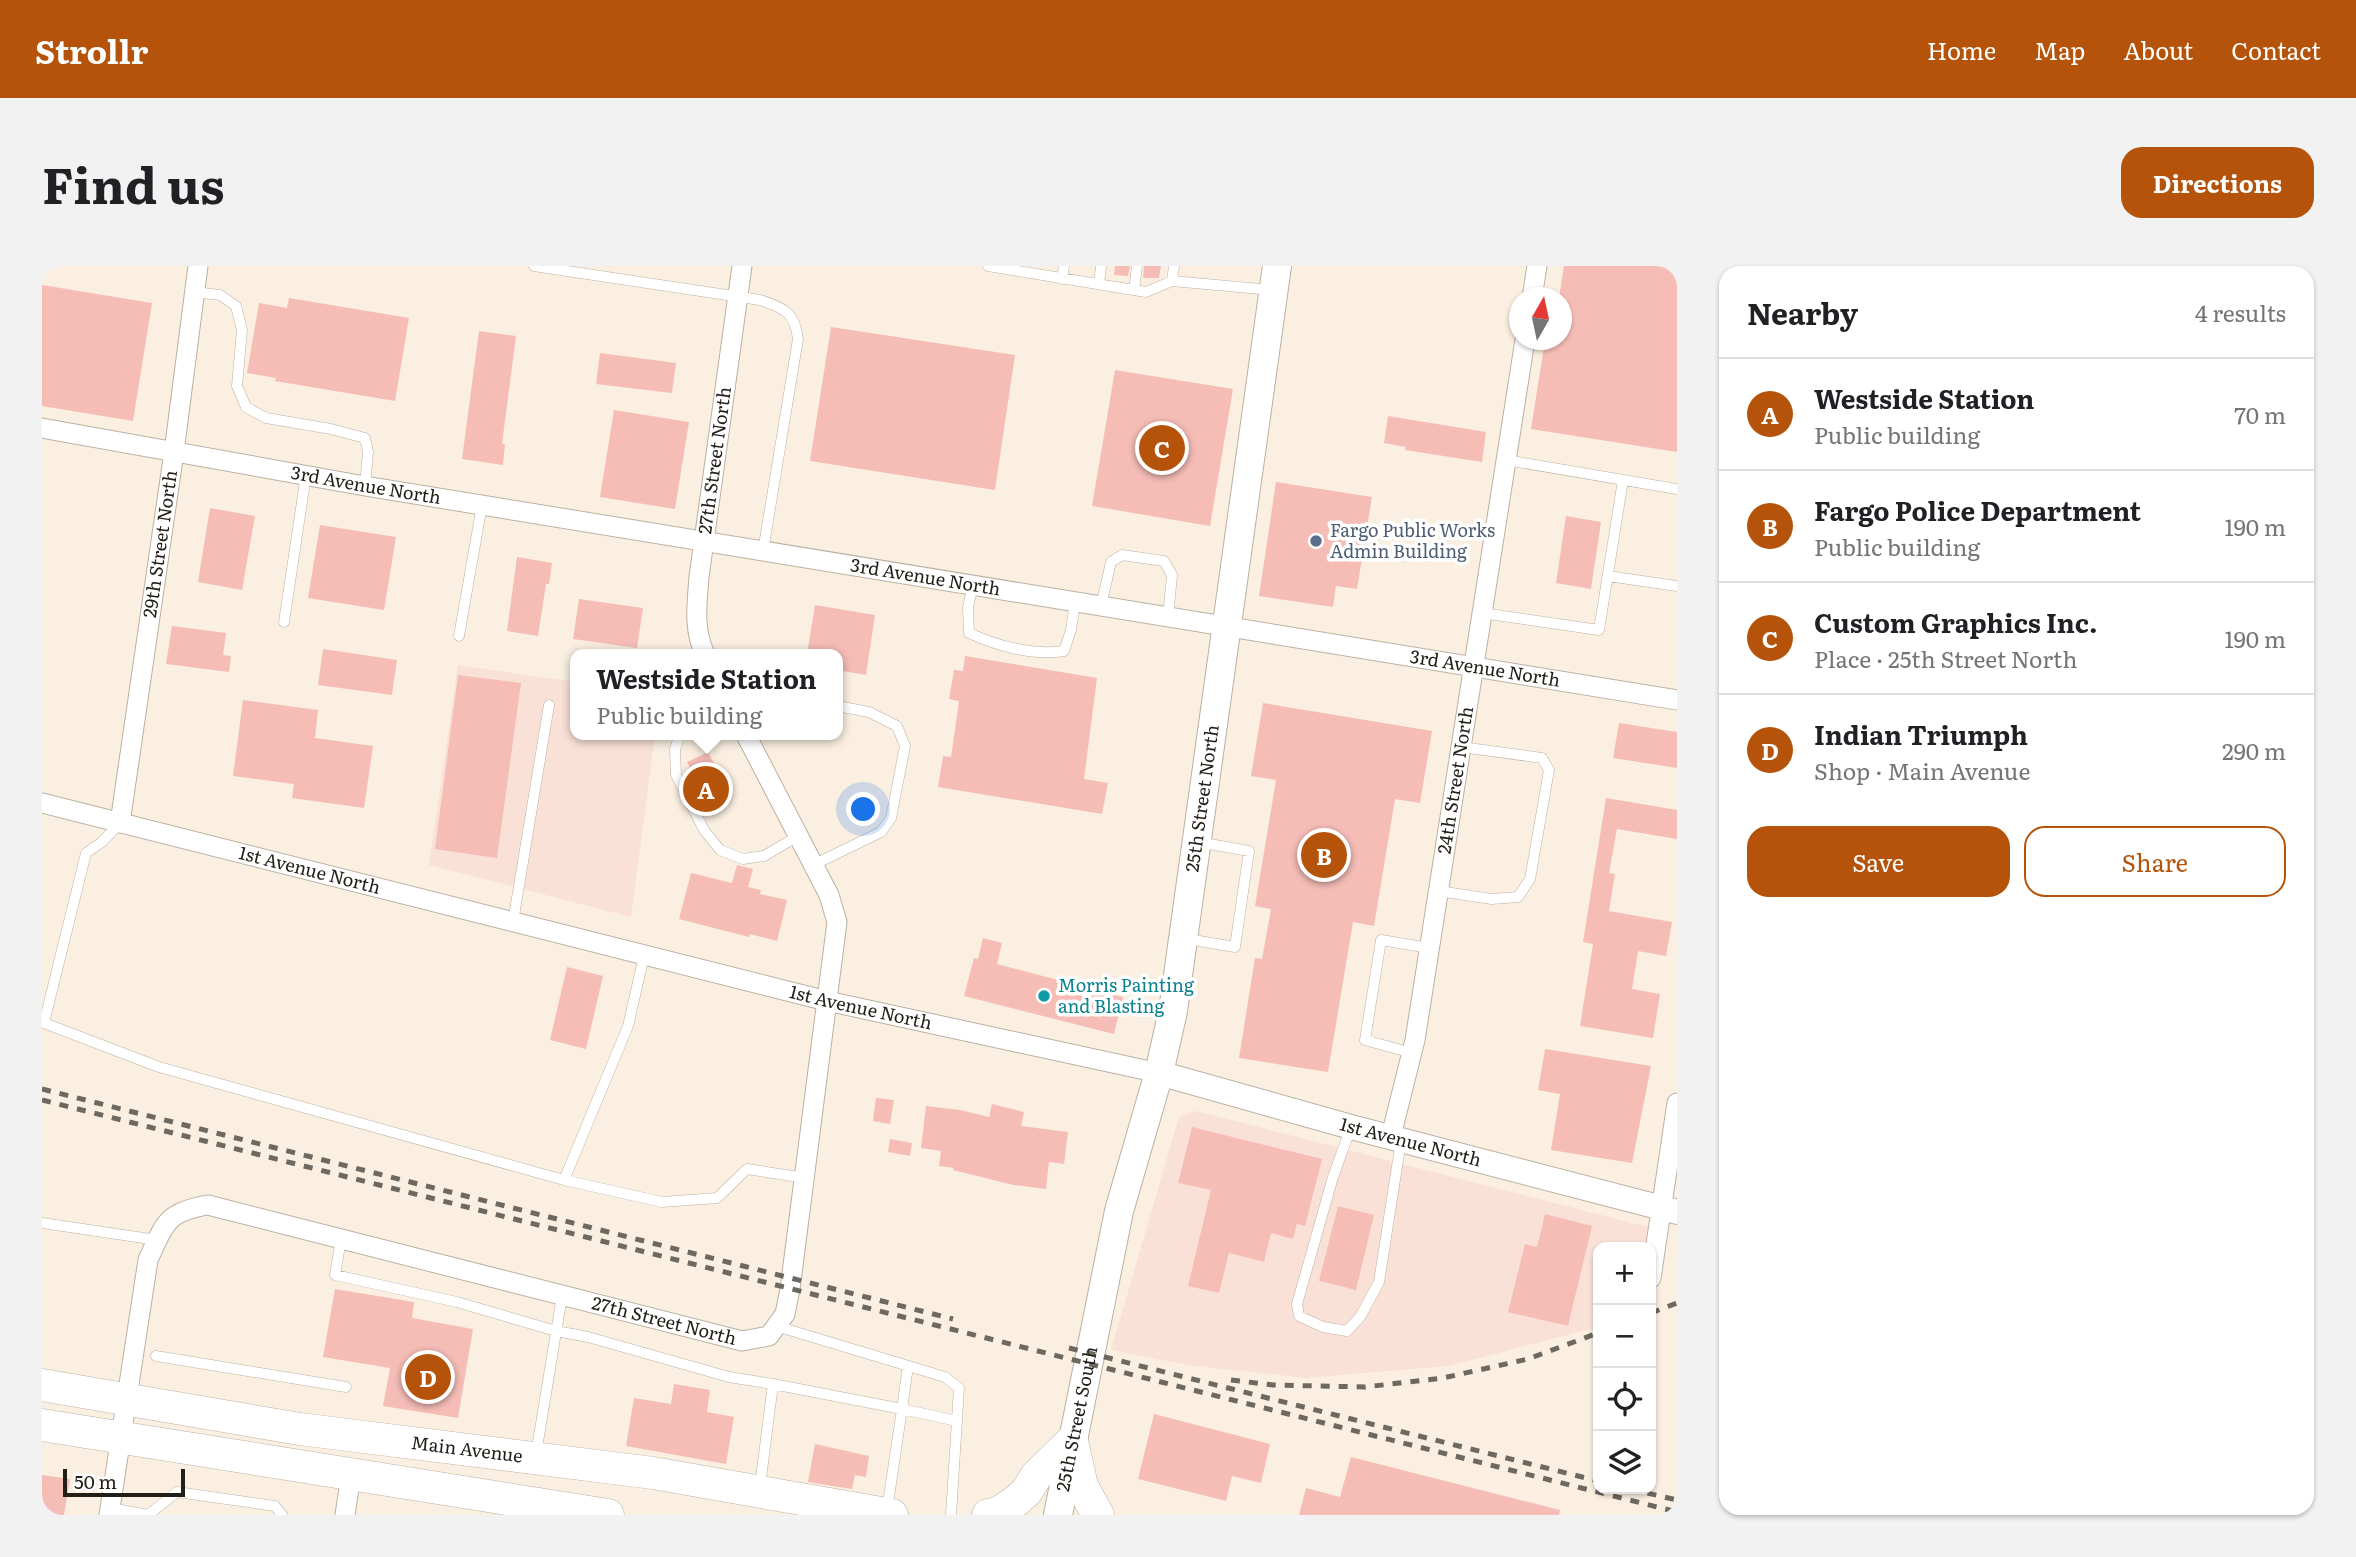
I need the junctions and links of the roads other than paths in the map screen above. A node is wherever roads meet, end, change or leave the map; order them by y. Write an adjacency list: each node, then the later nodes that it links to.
1 (198, 266): 17 (street, 29th Street North)
2 (534, 266): 18 (lane)
3 (742, 266): 18 (street, 27th Street North)
4 (988, 266): 10 (lane)
5 (1064, 266): 12 (lane)
6 (1101, 266): 14 (lane)
7 (1137, 266): 16 (lane)
8 (1174, 266): 13 (lane)
9 (1537, 266): 15 (street)
10 (1023, 269): 12 (lane)
11 (1275, 278): 13 (lane); 38 (main road, 25th Street North)
12 (1062, 279): 14 (lane)
13 (1172, 281): 16 (lane)
14 (1099, 285): 16 (lane)
15 (1534, 287)
16 (1134, 290)
17 (194, 292): 21 (street, 29th Street North); 25 (lane)
18 (737, 296): 28 (street, 27th Street North); 29 (lane)
19 (1523, 350): 22 (street, 24th Street North)
20 (42, 428): 21 (street, 3rd Avenue North)
21 (174, 452): 23 (street, 3rd Avenue North); 49 (street, 29th Street North)
22 (1506, 460): 24 (lane); 35 (street, 24th Street North)
23 (306, 475): 25 (street, 3rd Avenue North); 37 (lane)
24 (1623, 480): 26 (lane); 30 (lane)
25 (365, 485): 27 (street, 3rd Avenue North)
26 (1677, 488)
27 (482, 505): 28 (street, 3rd Avenue North); 39 (lane)
28 (704, 541): 29 (street, 3rd Avenue North); 40 (street, 27th Street North)
29 (763, 551): 31 (street, 3rd Avenue North)
30 (1608, 576): 32 (lane); 35 (lane)
31 (973, 585): 33 (street, 3rd Avenue North); 33 (lane)
32 (1677, 586)
33 (1075, 602): 34 (street, 3rd Avenue North)
34 (1101, 606): 36 (street, 3rd Avenue North); 36 (lane)
35 (1482, 612): 41 (street, 24th Street North)
36 (1168, 617): 38 (street, 3rd Avenue North)
37 (284, 622)
38 (1228, 627): 41 (street, 3rd Avenue North); 51 (main road, 25th Street North)
39 (459, 636)
40 (702, 649)
41 (1474, 667): 42 (street, 3rd Avenue North); 47 (street, 24th Street North)
42 (1677, 700)
43 (549, 705): 54 (lane)
44 (843, 707): 52 (lane)
45 (679, 740): 50 (lane)
46 (749, 740): 50 (street)
47 (1461, 747): 53 (street, 24th Street North); 53 (lane)
48 (42, 803): 49 (street, 1st Avenue North)
49 (120, 823): 54 (street, 1st Avenue North); 65 (lane)
50 (798, 836): 52 (street)
51 (1197, 842): 55 (main road, 25th Street North); 55 (lane)
52 (813, 864): 58 (street)
53 (1438, 891): 56 (street, 24th Street North)
54 (513, 923): 57 (street, 1st Avenue North)
55 (1184, 939): 60 (main road, 25th Street North)
56 (1429, 948): 59 (street, 24th Street North); 59 (lane)
57 (644, 956): 58 (street, 1st Avenue North); 65 (lane)
58 (827, 1002): 60 (street, 1st Avenue North); 64 (street)
59 (1412, 1053): 63 (street, 24th Street North)
60 (1159, 1073): 62 (street, 1st Avenue North); 72 (main road, 25th Street North)
61 (1677, 1102): 66 (street)
62 (1351, 1127): 63 (street, 1st Avenue North); 63 (lane)
63 (1396, 1138): 66 (street, 1st Avenue North)
64 (805, 1179): 65 (lane); 73 (street)
65 (565, 1180)
66 (1669, 1210): 70 (street)
67 (42, 1223): 69 (lane)
68 (341, 1239): 69 (street, 27th Street North); 71 (street, 27th Street North); 74 (lane)
69 (157, 1240): 80 (street, 27th Street North)
70 (1656, 1259)
71 (562, 1296): 73 (street, 27th Street North); 74 (lane)
72 (1096, 1323): 85 (main road, 25th Street South)
73 (776, 1326): 76 (lane)
74 (556, 1331): 77 (lane); 86 (lane)
75 (156, 1356): 79 (lane)
76 (908, 1366): 81 (lane); 82 (lane)
77 (773, 1384): 81 (lane); 89 (lane)
78 (42, 1385): 80 (main road, Main Avenue)
79 (346, 1387)
80 (126, 1399): 84 (street, 27th Street North); 86 (main road, Main Avenue)
81 (902, 1409): 82 (lane); 94 (lane)
82 (957, 1421): 95 (lane)
83 (42, 1425): 84 (main road)
84 (122, 1438): 87 (main road); 90 (street, 27th Street North)
85 (1072, 1441): 96 (main road); 97 (main road, 25th Street South); 98 (main road)
86 (535, 1458): 87 (main road); 89 (main road, Main Avenue)
87 (316, 1469): 88 (main road)
88 (351, 1475): 92 (street); 93 (main road)
89 (759, 1493): 94 (main road, Main Avenue)
90 (109, 1512): 91 (lane)
91 (282, 1515)
92 (345, 1515)
93 (608, 1515)
94 (889, 1515)
95 (951, 1515)
96 (988, 1515)
97 (1058, 1515)
98 (1098, 1515)

